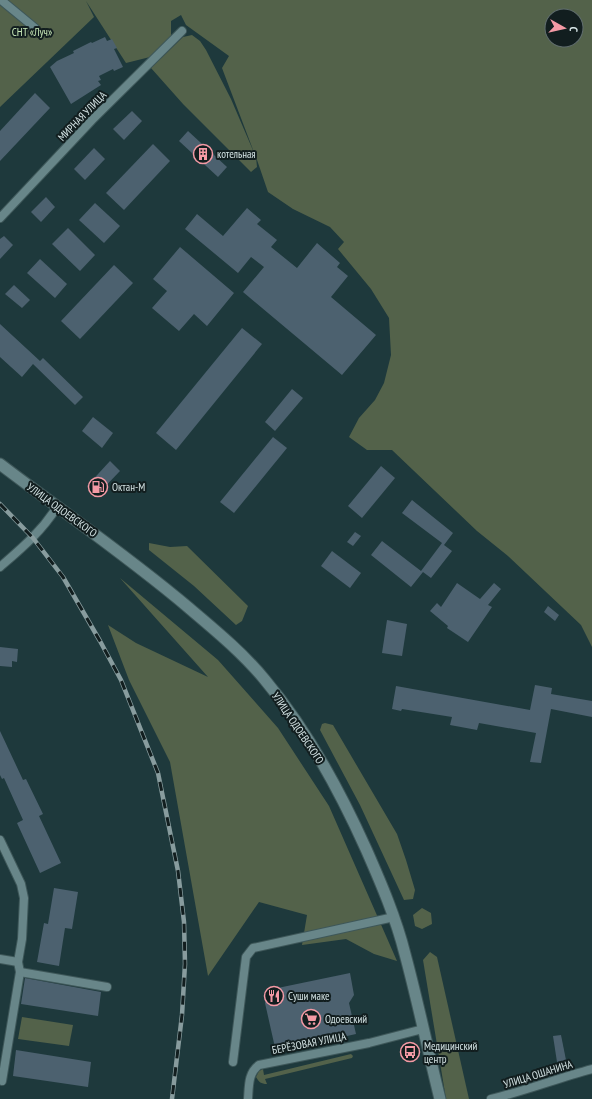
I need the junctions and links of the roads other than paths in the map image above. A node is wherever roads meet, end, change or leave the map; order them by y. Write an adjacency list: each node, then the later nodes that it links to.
1 (1, 0): 2 (street)
2 (35, 28)
3 (182, 31): 4 (street, МИРНАЯ УЛИЦА)
4 (0, 218)
5 (0, 464): 6 (street, УЛИЦА ОДОЕВСКОГО)
6 (58, 507): 7 (street); 9 (street, УЛИЦА ОДОЕВСКОГО)
7 (0, 567)
8 (0, 840): 11 (street)
9 (394, 917): 14 (street, УЛИЦА ОДОЕВСКОГО); 15 (street)
10 (0, 959): 11 (street)
11 (18, 962): 12 (street)
12 (20, 972): 13 (street); 17 (street)
13 (107, 986)
14 (423, 1029): 18 (street, БЕРЁЗОВАЯ УЛИЦА); 19 (street, УЛИЦА ОДОЕВСКОГО)
15 (233, 1062)
16 (592, 1069): 20 (street, УЛИЦА ОШАНИНА)
17 (2, 1081)
18 (248, 1099)
19 (440, 1099)
20 (491, 1099)

